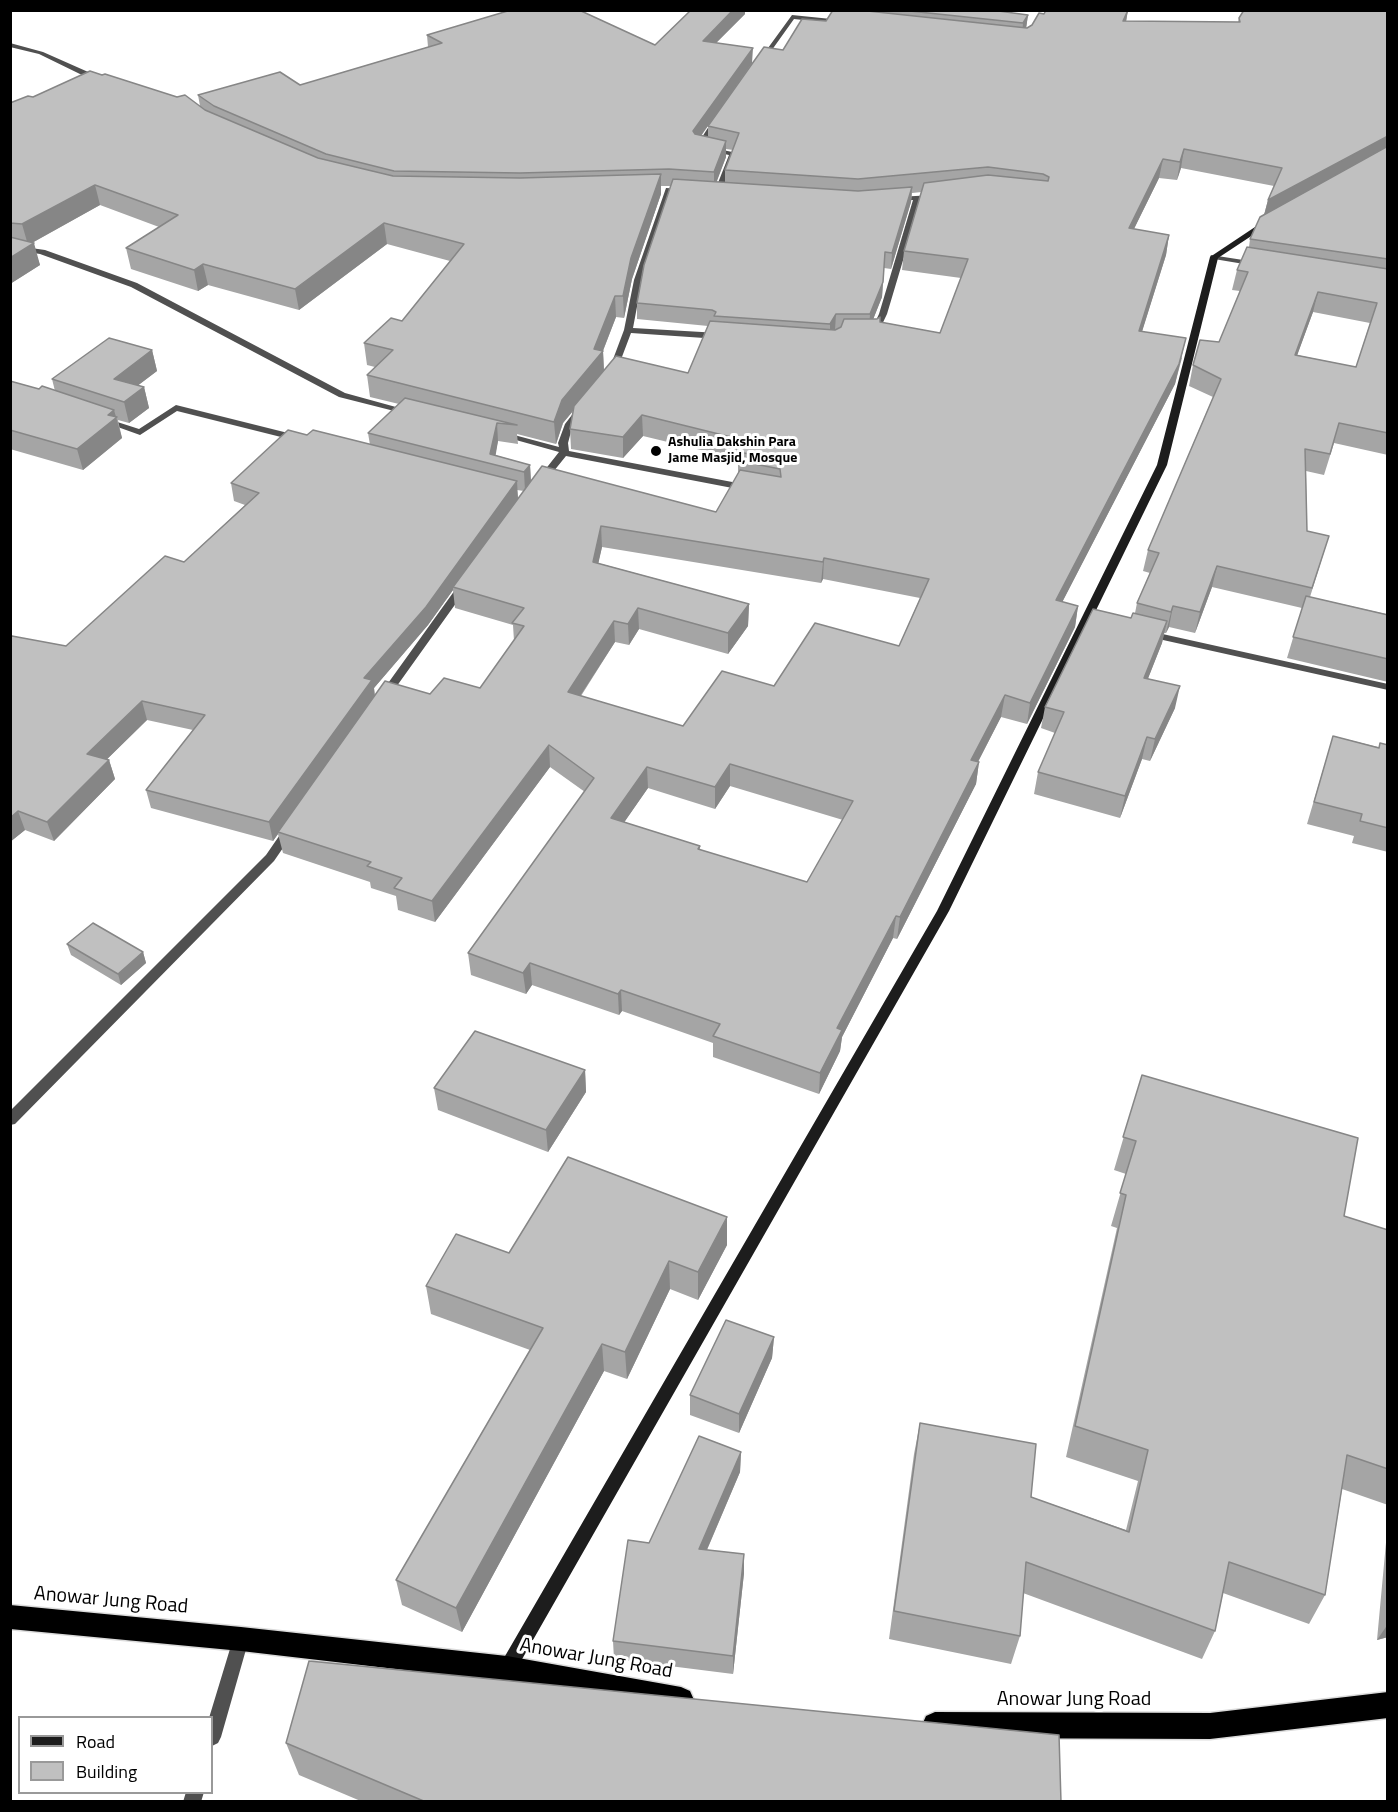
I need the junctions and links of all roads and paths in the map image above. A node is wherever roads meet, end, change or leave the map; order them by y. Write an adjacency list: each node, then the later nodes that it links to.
1 (850, 23): 3 (street)
2 (10, 45): 4 (street)
3 (756, 68)
4 (106, 80)
5 (718, 119): 6 (street)
6 (708, 192): 7 (street); 15 (street)
7 (729, 194)
8 (941, 196): 9 (street)
9 (918, 198): 10 (street); 16 (street)
10 (887, 200)
11 (1277, 218): 13 (street)
12 (10, 247): 20 (street)
13 (1214, 257): 14 (street); 35 (street)
14 (1260, 265)
15 (628, 330): 17 (street); 18 (street)
16 (861, 335)
17 (729, 337)
18 (607, 378)
19 (592, 396): 24 (street)
20 (421, 415)
21 (97, 418): 23 (street)
22 (499, 434): 24 (street)
23 (307, 441)
24 (565, 452): 25 (street); 26 (street)
25 (535, 489)
26 (754, 489)
27 (472, 574): 30 (street)
28 (1139, 632): 29 (street)
29 (1388, 687)
30 (376, 708)
31 (296, 820): 32 (street)
32 (10, 1120)
33 (10, 1617): 34 (highway, Anowar Jung Road)
34 (241, 1639): 35 (highway, Anowar Jung Road); 39 (street)
35 (507, 1669): 36 (highway, Anowar Jung Road)
36 (706, 1704)
37 (1388, 1705): 38 (highway, Anowar Jung Road)
38 (906, 1725)
39 (213, 1734)

